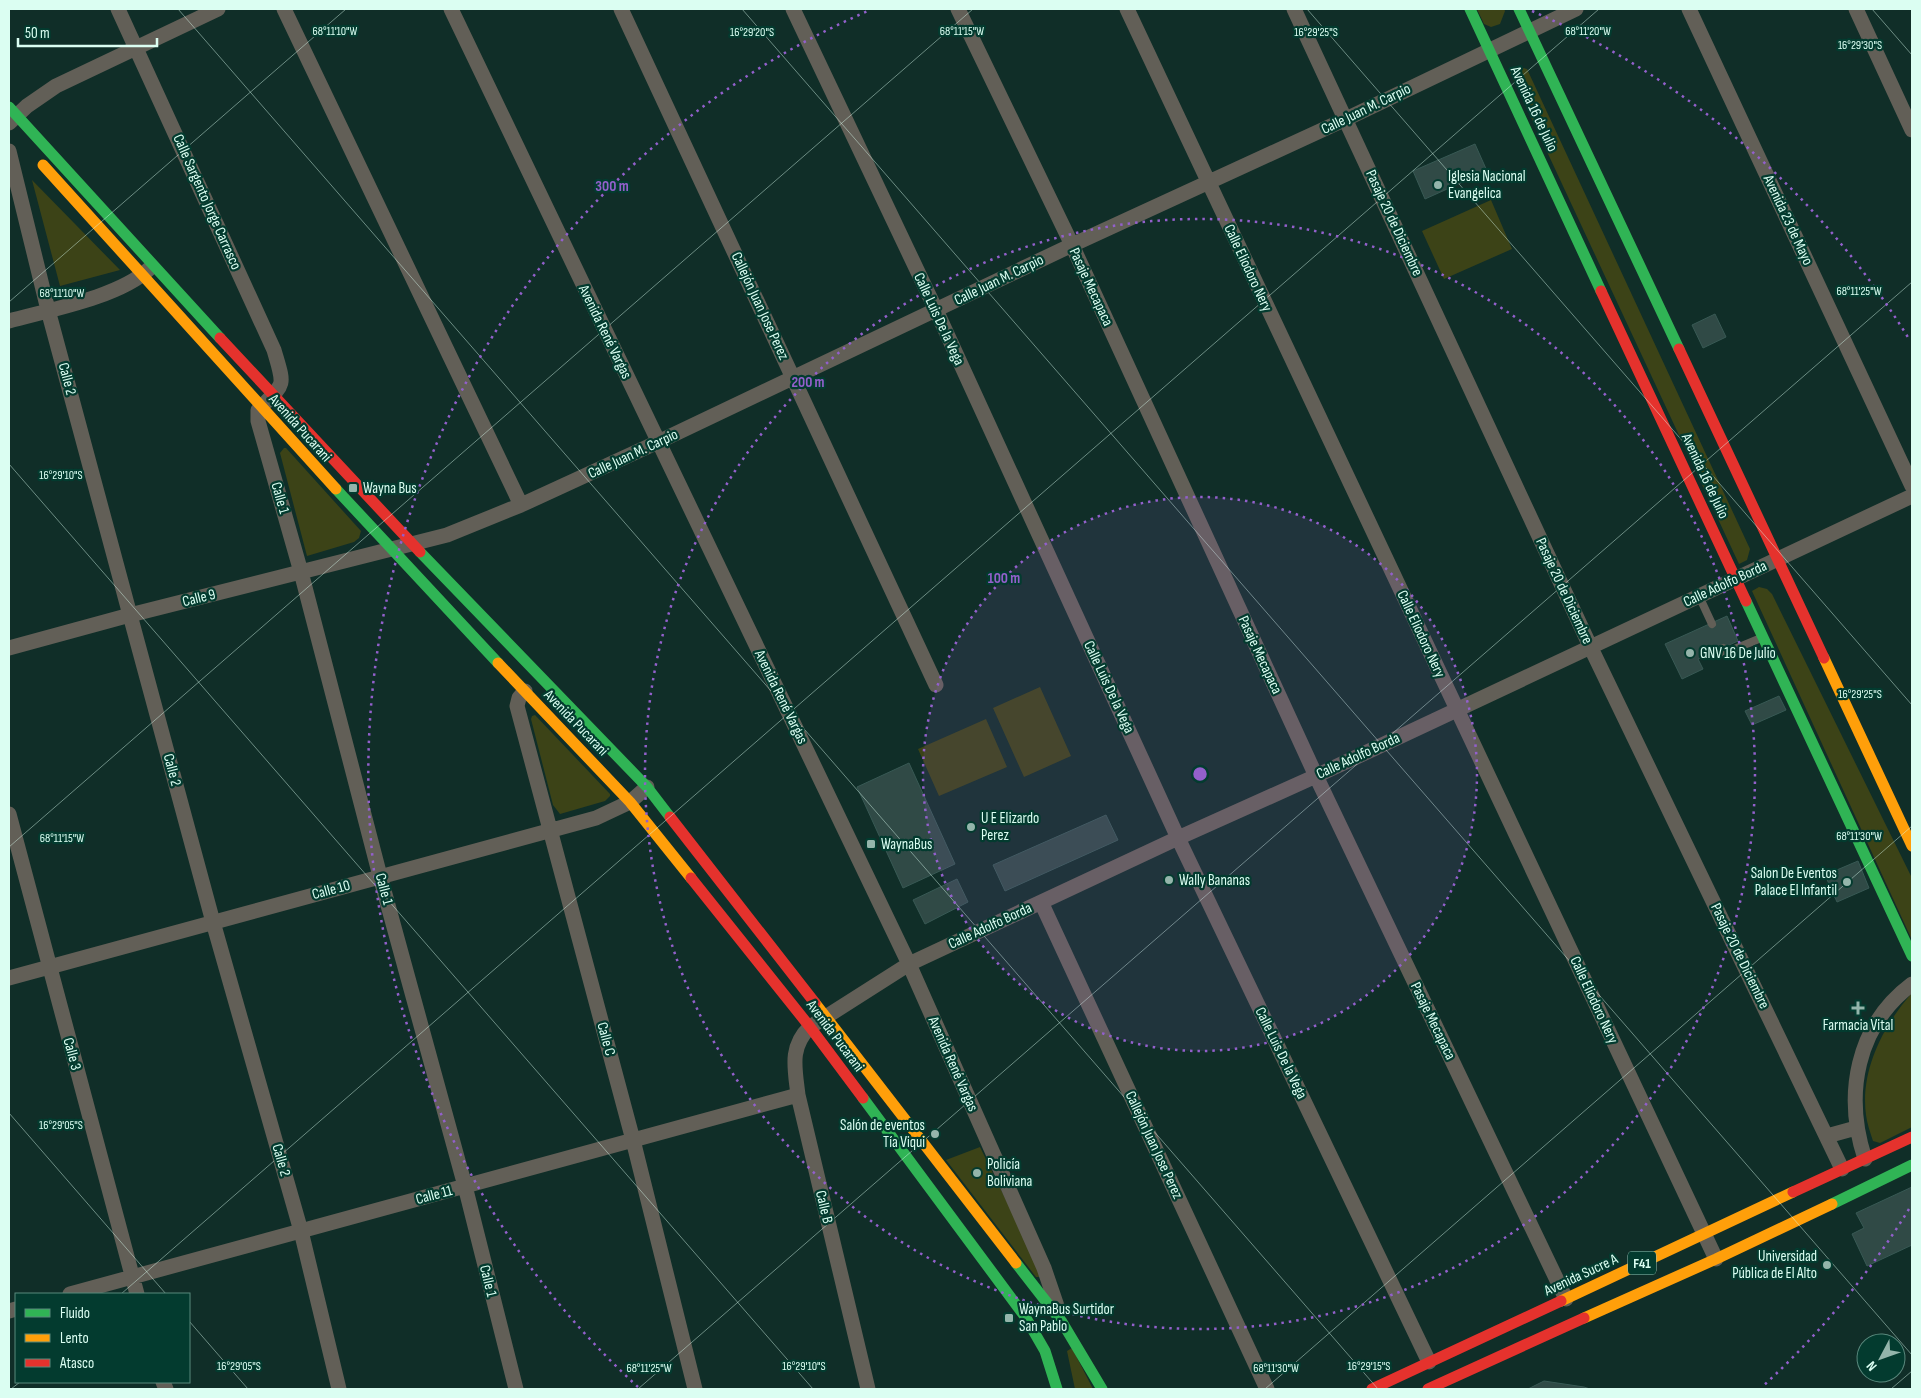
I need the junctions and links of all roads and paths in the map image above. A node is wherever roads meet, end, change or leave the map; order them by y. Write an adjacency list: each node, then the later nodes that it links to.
1 (118, 9): 16 (street, Calle Sargento Jorge Carrasco)
2 (218, 9): 16 (street)
3 (284, 9): 35 (street)
4 (451, 9): 32 (street, Avenida René Vargas)
5 (621, 9): 29 (street, Callejón Juan Jose Perez)
6 (793, 9): 27 (street, Calle Luis De la Vega)
7 (958, 9): 24 (street, Pasaje Mecapaca)
8 (1127, 9): 23 (street, Calle Eliodoro Nery)
9 (1294, 9): 18 (street, Pasaje 20 de Diciembre)
10 (1470, 9): 17 (street, Avenida 16 de Julio)
11 (1519, 9): 15 (street, Avenida 16 de Julio)
12 (1576, 9): 15 (street, Calle Juan M. Carpio)
13 (1689, 9): 33 (street, Avenida 23 de Mayo)
14 (1856, 9): 20 (street)
15 (1529, 31): 17 (street, Calle Juan M. Carpio); 38 (street, Avenida 16 de Julio)
16 (137, 47): 19 (street); 30 (street, Calle Sargento Jorge Carrasco)
17 (1489, 49): 18 (street, Calle Juan M. Carpio); 40 (street, Avenida 16 de Julio)
18 (1346, 119): 23 (street, Calle Juan M. Carpio); 45 (street, Pasaje 20 de Diciembre)
19 (12, 121): 25 (street, Avenida Pucarani)
20 (1912, 130)
21 (9, 151): 26 (street, Calle 2)
22 (34, 155): 25 (street, Avenida Pucarani)
23 (1208, 183): 24 (street, Calle Juan M. Carpio); 50 (street, Calle Eliodoro Nery)
24 (1072, 245): 27 (street, Calle Juan M. Carpio); 51 (street, Pasaje Mecapaca)
25 (147, 271): 26 (street); 30 (street, Avenida Pucarani); 31 (street, Avenida Pucarani)
26 (48, 310): 28 (street); 42 (street, Calle 2)
27 (936, 310): 29 (street, Calle Juan M. Carpio); 56 (street, Calle Luis De la Vega)
28 (9, 321)
29 (794, 378): 32 (street, Calle Juan M. Carpio); 48 (street, Callejón Juan Jose Perez)
30 (273, 396): 31 (street); 36 (street, Avenida Pucarani)
31 (261, 407): 37 (street, Avenida Pucarani); 39 (street, Calle 1)
32 (658, 442): 35 (street, Calle Juan M. Carpio); 62 (street, Avenida René Vargas)
33 (1912, 486)
34 (1912, 496): 38 (street, Calle Adolfo Borda)
35 (521, 505): 36 (street, Calle Juan M. Carpio)
36 (412, 544): 37 (street, Calle Juan M. Carpio); 52 (street, Avenida Pucarani)
37 (389, 548): 39 (street, Calle 9); 49 (street, Avenida Pucarani)
38 (1778, 559): 40 (street, Calle Adolfo Borda); 57 (street, Avenida 16 de Julio)
39 (301, 572): 42 (street, Calle 9); 58 (street, Calle 1)
40 (1736, 579): 41 (street, Calle Adolfo Borda); 44 (street, Avenida 16 de Julio)
41 (1699, 596): 43 (lane); 45 (street, Calle Adolfo Borda)
42 (130, 615): 46 (street, Calle 9); 60 (street, Calle 2)
43 (1712, 624)
44 (1763, 637): 47 (lane); 61 (street, Avenida 16 de Julio)
45 (1590, 646): 50 (street, Calle Adolfo Borda); 70 (street, Pasaje 20 de Diciembre)
46 (9, 648)
47 (1723, 648)
48 (936, 685)
49 (525, 691): 53 (street, Avenida Pucarani); 55 (street, Calle C)
50 (1456, 709): 51 (street, Calle Adolfo Borda); 78 (street, Calle Eliodoro Nery)
51 (1316, 776): 56 (street, Calle Adolfo Borda); 83 (street, Pasaje Mecapaca)
52 (647, 787): 53 (street, Calle 10); 66 (street, Avenida Pucarani)
53 (630, 802): 55 (street, Calle 10); 67 (street, Avenida Pucarani)
54 (9, 814): 63 (street, Calle 3)
55 (549, 831): 58 (street, Calle 10); 72 (street, Calle C)
56 (1178, 838): 59 (street, Calle Adolfo Borda); 85 (street, Calle Luis De la Vega)
57 (1912, 846)
58 (380, 876): 60 (street, Calle 10); 76 (street, Calle 1)
59 (1041, 902): 62 (street, Calle Adolfo Borda); 92 (street, Callejón Juan Jose Perez)
60 (214, 922): 63 (street, Calle 10); 77 (street, Calle 2)
61 (1912, 956)
62 (909, 964): 66 (street, Calle Adolfo Borda); 84 (street, Avenida René Vargas)
63 (49, 968): 64 (street, Calle 10); 80 (street, Calle 3)
64 (9, 978)
65 (1912, 984): 69 (street)
66 (825, 1017): 67 (street, Calle Adolfo Borda); 84 (street, Avenida Pucarani)
67 (810, 1027): 68 (street, Calle B); 84 (street, Avenida Pucarani)
68 (798, 1095): 72 (street, Calle 11); 89 (street, Calle B)
69 (1856, 1128): 70 (street); 73 (street)
70 (1827, 1136): 75 (street, Pasaje 20 de Diciembre)
71 (1912, 1137): 73 (street, Avenida Sucre A / F41)
72 (633, 1140): 76 (street, Calle 11); 88 (street, Calle C)
73 (1865, 1159): 75 (street, Avenida Sucre A / F41)
74 (1912, 1165): 79 (street, F41)
75 (1842, 1169): 78 (street, Avenida Sucre A / F41)
76 (465, 1186): 77 (street, Calle 11); 87 (street, Calle 1)
77 (301, 1231): 80 (street, Calle 11); 86 (street, Calle 2)
78 (1704, 1234): 79 (street, Calle Eliodoro Nery); 83 (street, Avenida Sucre A / F41)
79 (1716, 1259): 94 (street, F41)
80 (132, 1277): 81 (street, Calle 11); 82 (street, Calle 3)
81 (74, 1293)
82 (137, 1293)
83 (1566, 1299): 85 (street, Avenida Sucre A / F41)
84 (1051, 1329): 90 (street, Avenida Pucarani); 91 (street, Avenida René Vargas)
85 (1429, 1362): 93 (street, Avenida Sucre A / F41)
86 (338, 1389)
87 (516, 1389)
88 (695, 1389)
89 (868, 1389)
90 (1057, 1389)
91 (1102, 1389)
92 (1267, 1389)
93 (1372, 1389)
94 (1428, 1389)

